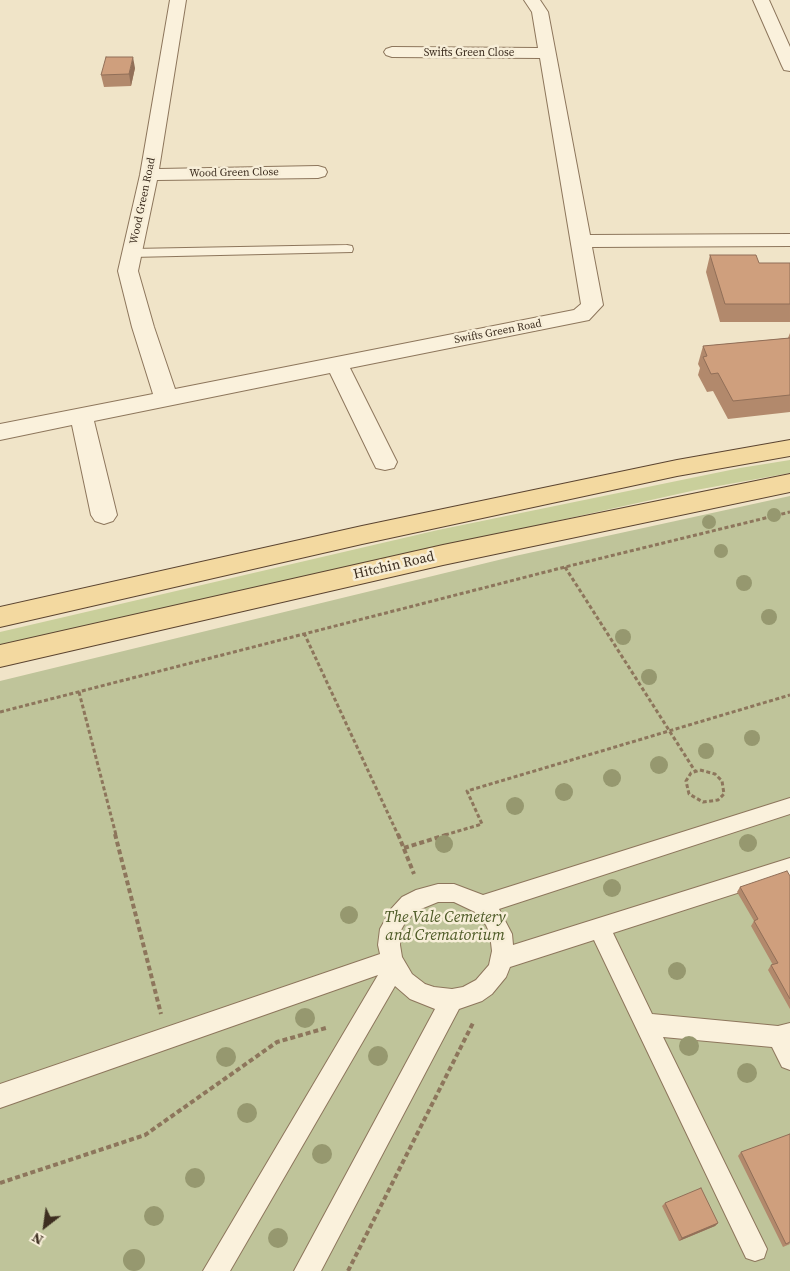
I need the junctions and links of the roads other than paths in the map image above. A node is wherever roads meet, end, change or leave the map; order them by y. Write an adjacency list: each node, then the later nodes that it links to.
1 (178, 0): 2 (lane); 9 (street, Wood Green Road)
2 (182, 0)
3 (532, 0): 6 (street, Swifts Green Road)
4 (762, 0): 7 (street)
5 (392, 52): 6 (street, Swifts Green Close)
6 (546, 53): 11 (street, Swifts Green Road)
7 (790, 66)
8 (318, 172): 9 (street, Wood Green Close)
9 (149, 175): 13 (street, Wood Green Road)
10 (790, 240): 11 (street)
11 (580, 241): 14 (street, Swifts Green Road)
12 (347, 249): 13 (lane)
13 (132, 253): 15 (street, Wood Green Road)
14 (337, 364): 15 (street, Swifts Green Road); 19 (street)
15 (166, 398): 16 (street, Swifts Green Road)
16 (81, 416): 17 (street, Swifts Green Road); 21 (street)
17 (0, 432)
18 (790, 448): 22 (main road)
19 (385, 462)
20 (790, 483): 23 (main road, Hitchin Road)
21 (104, 516)
22 (0, 617)
23 (0, 656)
24 (790, 806): 26 (lane)
25 (790, 867): 27 (lane)
26 (482, 905): 28 (lane); 29 (lane)
27 (599, 928): 28 (lane); 31 (lane)
28 (502, 959): 30 (lane)
29 (393, 964): 30 (lane); 34 (lane); 36 (lane)
30 (452, 1000): 37 (lane)
31 (646, 1024): 32 (lane); 35 (lane)
32 (784, 1036): 33 (lane)
33 (790, 1059)
34 (0, 1096)
35 (755, 1249)
36 (216, 1271)
37 (307, 1271)

